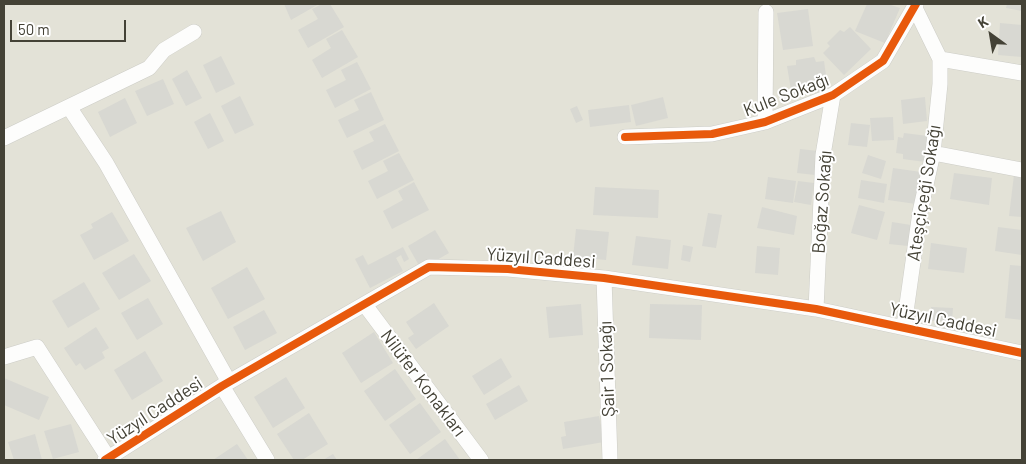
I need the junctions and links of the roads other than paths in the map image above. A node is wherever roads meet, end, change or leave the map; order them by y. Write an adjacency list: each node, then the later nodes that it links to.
1 (916, 6): 4 (street); 6 (street, Kule Sokağı)
2 (766, 12): 8 (street)
3 (194, 32): 7 (street)
4 (940, 59): 5 (street); 11 (street, Ateşçiçeği Sokağı)
5 (1022, 73)
6 (833, 96): 8 (street, Kule Sokağı); 15 (street, Boğaz Sokağı)
7 (69, 107): 10 (street); 19 (street)
8 (766, 122): 9 (street, Kule Sokağı)
9 (625, 136)
10 (4, 138)
11 (933, 153): 12 (street); 16 (street, Ateşçiçeği Sokağı)
12 (1022, 170)
13 (604, 278): 14 (street, Yüzyıl Caddesi); 15 (street, Yüzyıl Caddesi); 23 (street, Şair 1 Sokağı)
14 (365, 305): 19 (street, Yüzyıl Caddesi); 22 (street, Nilüfer Konakları)
15 (816, 309): 16 (street, Yüzyıl Caddesi)
16 (904, 326): 17 (street, Yüzyıl Caddesi)
17 (1022, 353)
18 (4, 357): 20 (street)
19 (226, 384): 20 (street, Yüzyıl Caddesi); 21 (street)
20 (107, 460)
21 (268, 460)
22 (481, 460)
23 (610, 460)

